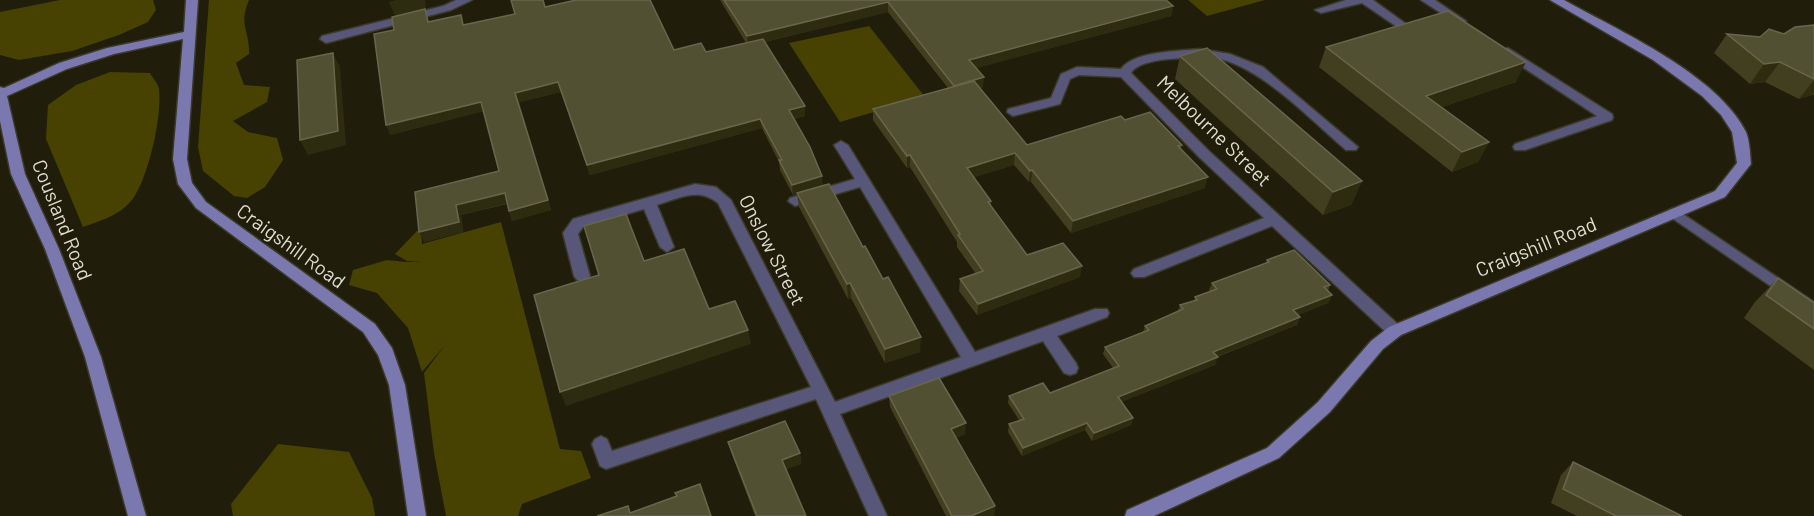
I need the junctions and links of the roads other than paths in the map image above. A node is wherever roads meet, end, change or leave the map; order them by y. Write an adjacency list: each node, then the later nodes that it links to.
1 (192, 0): 10 (street, Craigshill Road)
2 (466, 0): 11 (street)
3 (1359, 0): 7 (street)
4 (1366, 0): 8 (street)
5 (1427, 0): 9 (street)
6 (1556, 0): 22 (street, Craigshill Road)
7 (1321, 10)
8 (1407, 29)
9 (1472, 29)
10 (190, 34): 14 (street, Cousland Road); 37 (street, Craigshill Road)
11 (326, 39)
12 (1499, 46): 18 (street)
13 (1124, 74): 15 (street); 17 (street, Melbourne Street); 23 (street, Melbourne Street)
14 (1, 92): 36 (street, Cousland Road)
15 (1013, 112)
16 (841, 146): 19 (street)
17 (1351, 147)
18 (1520, 147)
19 (862, 182): 20 (street); 31 (street)
20 (795, 201)
21 (649, 202): 24 (street); 26 (street, Onslow Street); 33 (street, Onslow Street)
22 (1674, 213): 27 (street); 29 (street, Craigshill Road)
23 (1275, 219): 25 (street); 29 (street, Melbourne Street)
24 (667, 247)
25 (1138, 273)
26 (582, 276)
27 (1814, 310)
28 (1101, 313): 30 (street)
29 (1395, 332): 39 (street, Craigshill Road)
30 (1046, 333): 31 (street); 32 (street)
31 (971, 359): 34 (street)
32 (1070, 368)
33 (821, 392): 34 (street, Onslow Street); 35 (street)
34 (830, 411): 38 (street, Onslow Street)
35 (601, 444)
36 (137, 516)
37 (417, 516)
38 (878, 516)
39 (1134, 516)

